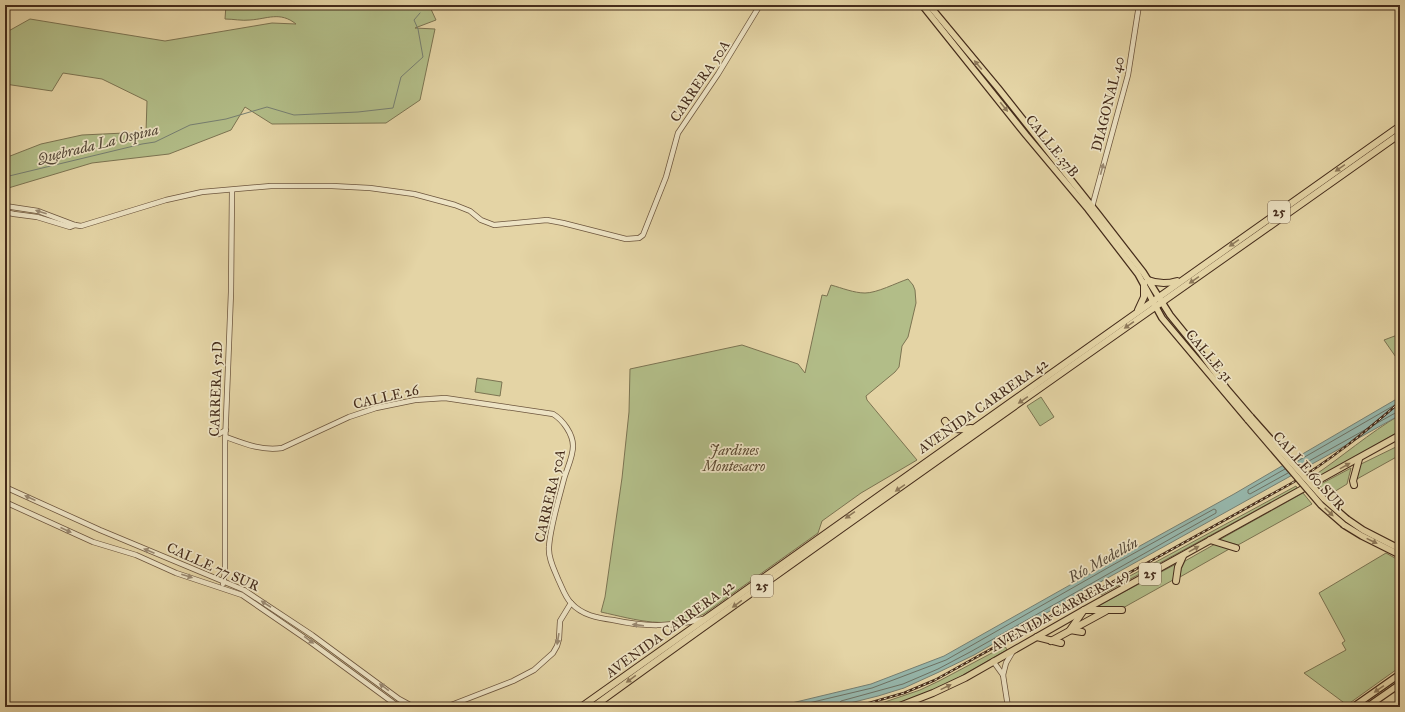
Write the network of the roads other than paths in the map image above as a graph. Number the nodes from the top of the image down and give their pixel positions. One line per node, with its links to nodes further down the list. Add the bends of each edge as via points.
1 (760, 5): 7 (street, CARRERA 50A, via 715,80 678,133 659,197 643,235 639,238 626,239 547,220 494,225 455,205 399,192 332,186 271,186)
2 (922, 5): 15 (main road, CALLE 37B, one-way to 15)
3 (929, 5): 10 (main road, CALLE 37B, one-way to 3)
4 (1139, 5): 10 (street, DIAGONAL 40, one-way to 4, via 1128,75)
5 (1400, 126): 8 (highway, AVENIDA CARRERA 42 / 25, one-way to 8)
6 (1400, 134): 13 (highway, AVENIDA CARRERA 42 / 25)
7 (232, 190): 12 (street, via 202,192 166,200 85,226); 25 (street, CARRERA 52D)
8 (1289, 204): 13 (highway); 14 (highway, AVENIDA CARRERA 42 / 25, one-way to 14)
9 (6, 207): 12 (street, one-way to 9, via 38,211)
10 (1092, 207): 15 (main road, CALLE 37B)
11 (5, 212): 12 (street, via 37,217 70,227)
12 (75, 225)
13 (1271, 226): 16 (highway, AVENIDA CARRERA 42 / 25, one-way to 16)
14 (1186, 277): 15 (highway, via 1163,284); 16 (highway, AVENIDA CARRERA 42 / 25)
15 (1146, 281): 16 (main road, CALLE 37B); 17 (highway, via 1144,297)
16 (1157, 302): 17 (highway, AVENIDA CARRERA 42 / 25); 19 (highway, AVENIDA CARRERA 42 / 25, one-way to 19); 21 (main road, CALLE 31, via 1200,352)
17 (1136, 312): 18 (highway, AVENIDA CARRERA 42 / 25)
18 (1088, 346): 19 (highway); 24 (highway, AVENIDA CARRERA 42 / 25)
19 (1071, 367): 41 (highway, AVENIDA CARRERA 42 / 25, one-way to 41)
20 (558, 417): 29 (street, CALLE 26, via 542,411 445,398 415,400 349,417 282,448 263,449); 46 (street, CARRERA 50A, via 571,436 573,444 549,549 555,572)
21 (1249, 418): 38 (main road, CALLE 60 SUR, bridge, via 1324,499 1347,519); 40 (main road, CALLE 60 SUR, one-way to 40, bridge, via 1321,505 1344,525)
22 (945, 420): 23 (highway)
23 (952, 428): 24 (highway); 30 (highway)
24 (973, 428): 42 (highway, AVENIDA CARRERA 42 / 25, one-way to 42)
25 (226, 430): 26 (street); 28 (street, CARRERA 52D)
26 (219, 434)
27 (1399, 436): 32 (highway, AVENIDA CARRERA 49 / 25)
28 (226, 437): 29 (street, CALLE 26); 31 (street, CARRERA 52D)
29 (233, 439): 31 (street)
30 (934, 441)
31 (225, 444): 43 (street, CARRERA 52D)
32 (1359, 458): 33 (highway); 36 (highway, AVENIDA CARRERA 49 / 25, one-way to 32)
33 (1354, 485)
34 (5, 486): 43 (street, CALLE 77 SUR, one-way to 34, via 114,536)
35 (5, 502): 45 (street, CALLE 77 SUR, one-way to 45, via 93,542)
36 (1210, 540): 37 (highway); 39 (highway, AVENIDA CARRERA 49 / 25, one-way to 36)
37 (1236, 548)
38 (1400, 549)
39 (1183, 555): 44 (highway); 47 (highway, AVENIDA CARRERA 49 / 25)
40 (1400, 555)
41 (802, 558): 42 (highway); 58 (highway, AVENIDA CARRERA 42 / 25, one-way to 58)
42 (780, 565): 50 (highway, AVENIDA CARRERA 42 / 25)
43 (224, 581): 45 (street, CARRERA 52D); 65 (street, CALLE 77 SUR, one-way to 43, via 400,698 244,590)
44 (1176, 581)
45 (222, 587): 63 (street, CALLE 77 SUR, one-way to 63, via 242,595 275,616)
46 (571, 603): 50 (street, CARRERA 50A, one-way to 46, via 668,626 633,624 588,615); 66 (street, one-way to 66, via 560,621 557,646 534,670 513,681)
47 (1084, 610): 48 (highway); 51 (highway); 53 (highway, AVENIDA CARRERA 49 / 25)
48 (1106, 610): 49 (highway); 51 (highway)
49 (1122, 610)
50 (705, 619): 56 (highway, AVENIDA CARRERA 42 / 25)
51 (1070, 630): 52 (highway); 54 (highway)
52 (1082, 632)
53 (1037, 637): 54 (highway); 57 (highway, AVENIDA CARRERA 49 / 25)
54 (1051, 641): 55 (highway)
55 (1061, 643)
56 (667, 645): 58 (highway); 67 (highway, AVENIDA CARRERA 42 / 25)
57 (1014, 650): 59 (highway, AVENIDA CARRERA 49 / 25); 61 (street, via 1006,663)
58 (656, 661): 68 (highway, AVENIDA CARRERA 42 / 25, one-way to 68)
59 (993, 661): 61 (street); 69 (highway, AVENIDA CARRERA 49 / 25, one-way to 59, via 933,694)
60 (1400, 674): 71 (main road, one-way to 71)
61 (1003, 675): 70 (street)
62 (1400, 684): 72 (main road)
63 (400, 707)
64 (410, 707): 65 (street)
65 (418, 707)
66 (446, 707)
67 (581, 707)
68 (593, 707)
69 (897, 707)
70 (1008, 707)
71 (1353, 707)
72 (1367, 707)

